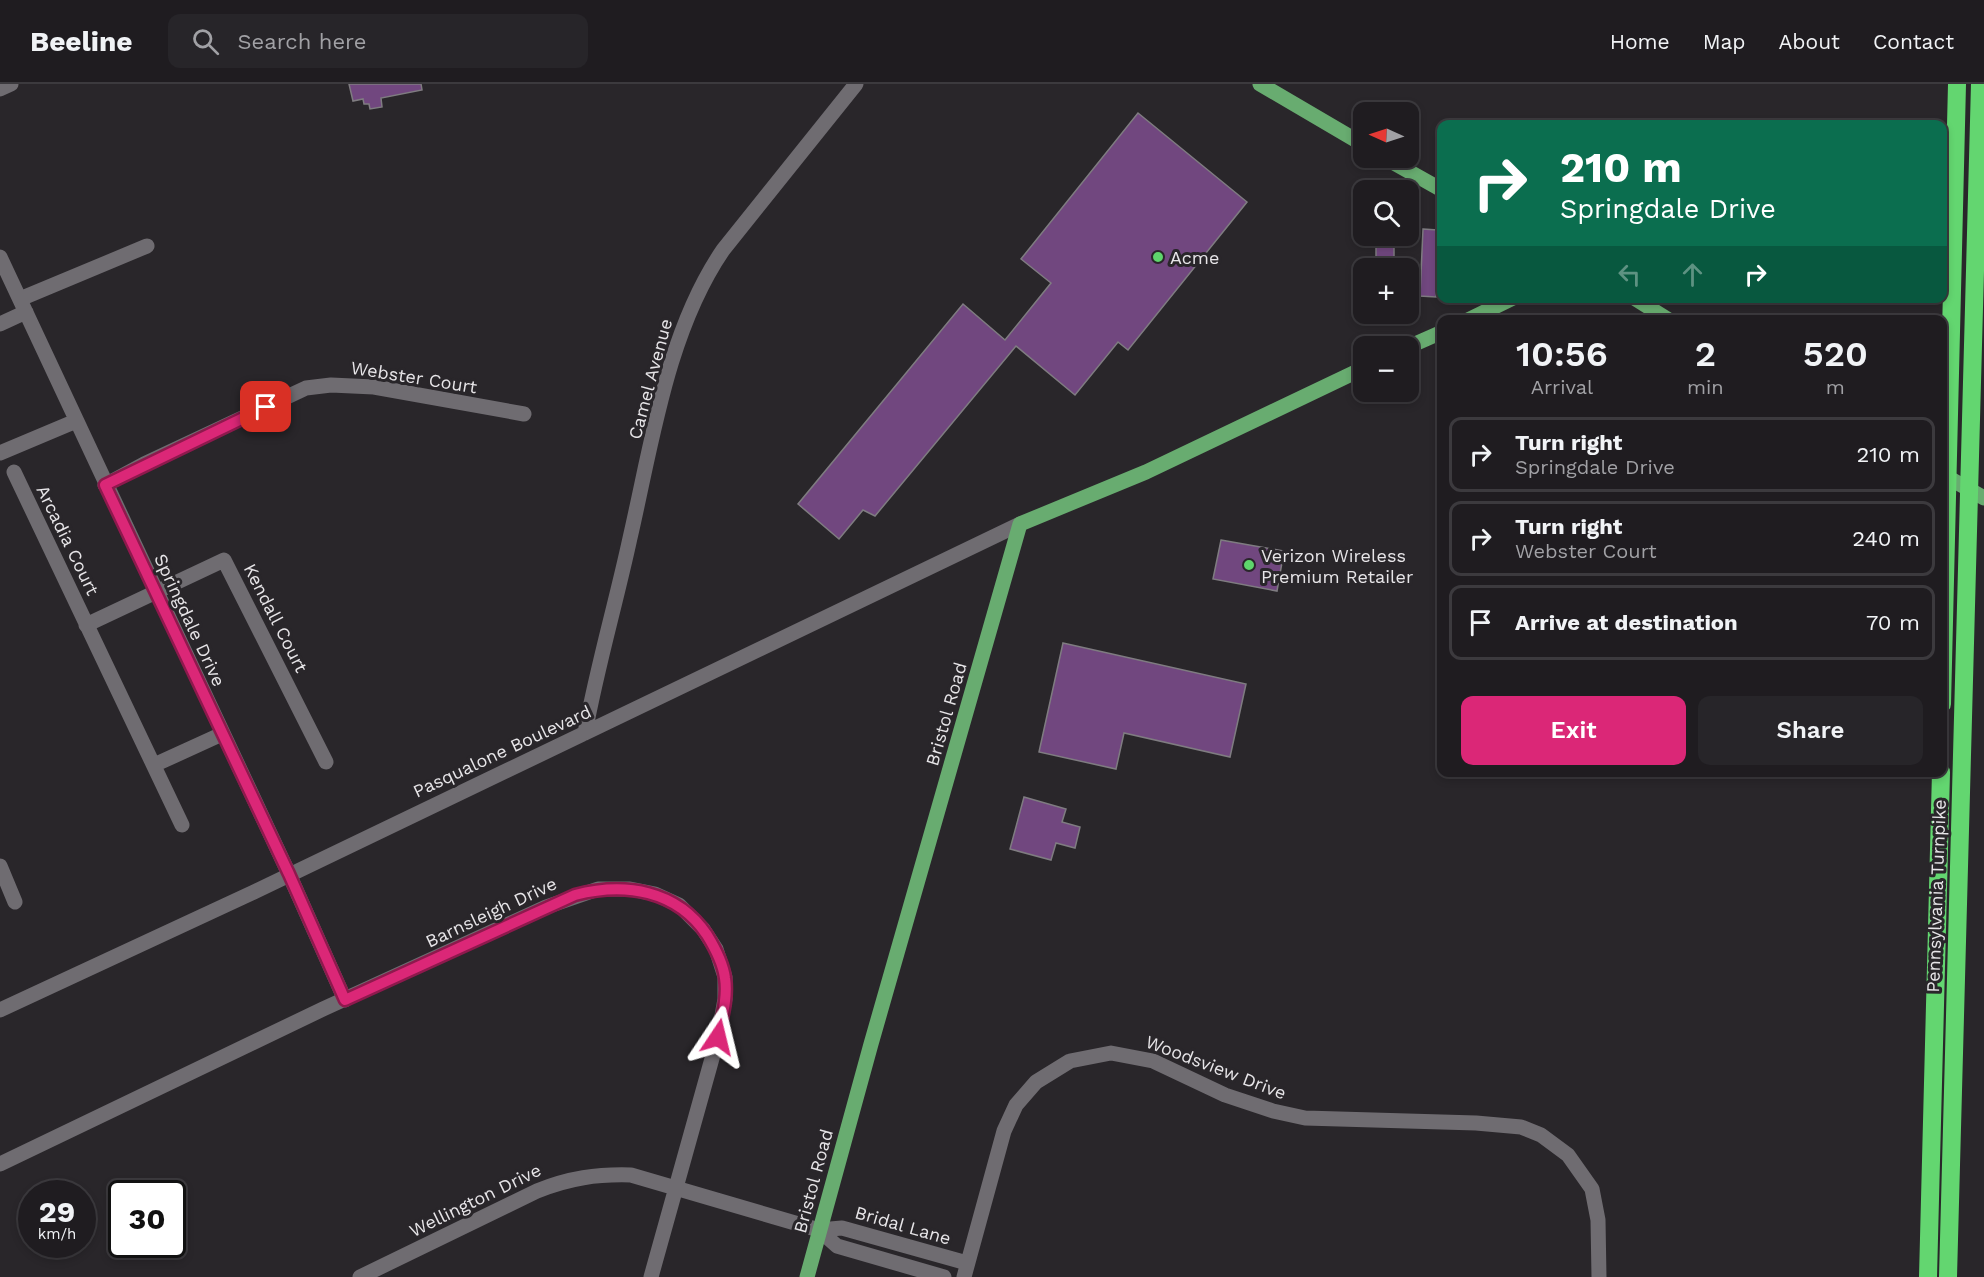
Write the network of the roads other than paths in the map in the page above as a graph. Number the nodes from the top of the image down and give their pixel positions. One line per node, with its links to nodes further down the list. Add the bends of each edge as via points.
1 (11, 84): 6 (street)
2 (856, 84): 32 (street, Camel Avenue, via 723,250 705,276 684,324 610,614)
3 (1260, 84): 7 (main road)
4 (1957, 84): 27 (highway)
5 (1980, 84): 53 (highway, Pennsylvania Turnpike)
6 (0, 89)
7 (1353, 139)
8 (1403, 168): 9 (main road)
9 (1437, 187)
10 (147, 246): 14 (street)
11 (1, 263): 14 (street, Springdale Drive)
12 (1503, 303): 15 (main road)
13 (1642, 303): 16 (main road)
14 (23, 306): 17 (street); 22 (street, Springdale Drive)
15 (1478, 315)
16 (1661, 315)
17 (0, 324)
18 (1437, 334): 19 (main road)
19 (1419, 342)
20 (1353, 374): 29 (main road, via 1146,472)
21 (524, 414): 26 (street, Webster Court, via 374,387 319,386 295,393)
22 (76, 420): 23 (street); 26 (street, Springdale Drive)
23 (0, 453)
24 (14, 472): 31 (street, Arcadia Court)
25 (1947, 477): 28 (main road)
26 (105, 485): 30 (street, Springdale Drive)
27 (1947, 497)
28 (1984, 498)
29 (1020, 524): 32 (street, Pasqualone Boulevard); 45 (main road, Bristol Road)
30 (156, 592): 31 (street, Arcadia Court); 33 (street, Springdale Drive); 34 (street, Kendall Court, via 224,560)
31 (86, 625): 35 (street, Arcadia Court)
32 (585, 733): 39 (street, Pasqualone Boulevard)
33 (222, 734): 35 (street); 39 (street, Springdale Drive)
34 (326, 762)
35 (154, 765): 37 (street, Arcadia Court)
36 (1941, 777): 52 (highway, Pennsylvania Turnpike)
37 (182, 825)
38 (0, 866): 40 (street)
39 (289, 874): 41 (street, Springdale Drive); 42 (street, Pasqualone Boulevard)
40 (15, 902)
41 (345, 1000): 43 (street, Barnsleigh Drive); 44 (street, Barnsleigh Drive, via 575,895 598,889 630,889 655,894 679,905 716,949 725,977 726,999)
42 (0, 1010)
43 (0, 1164)
44 (676, 1186): 45 (street, Wellington Drive); 47 (street, Wellington Drive, via 631,1175 600,1174 558,1182); 48 (street, Barnsleigh Drive)
45 (819, 1230): 46 (street, Bridal Lane, via 842,1228); 49 (main road, Bristol Road); 50 (street, via 837,1246)
46 (966, 1270): 51 (street, Woodsview Drive, via 1004,1131 1016,1104 1036,1082 1070,1061 1111,1053 1153,1061 1226,1095 1305,1118 1476,1123 1521,1127 1541,1135 1568,1155 1592,1189 1598,1220)
47 (360, 1277)
48 (651, 1277)
49 (807, 1277)
50 (944, 1277)
51 (1599, 1277)
52 (1928, 1277)
53 (1947, 1277)

